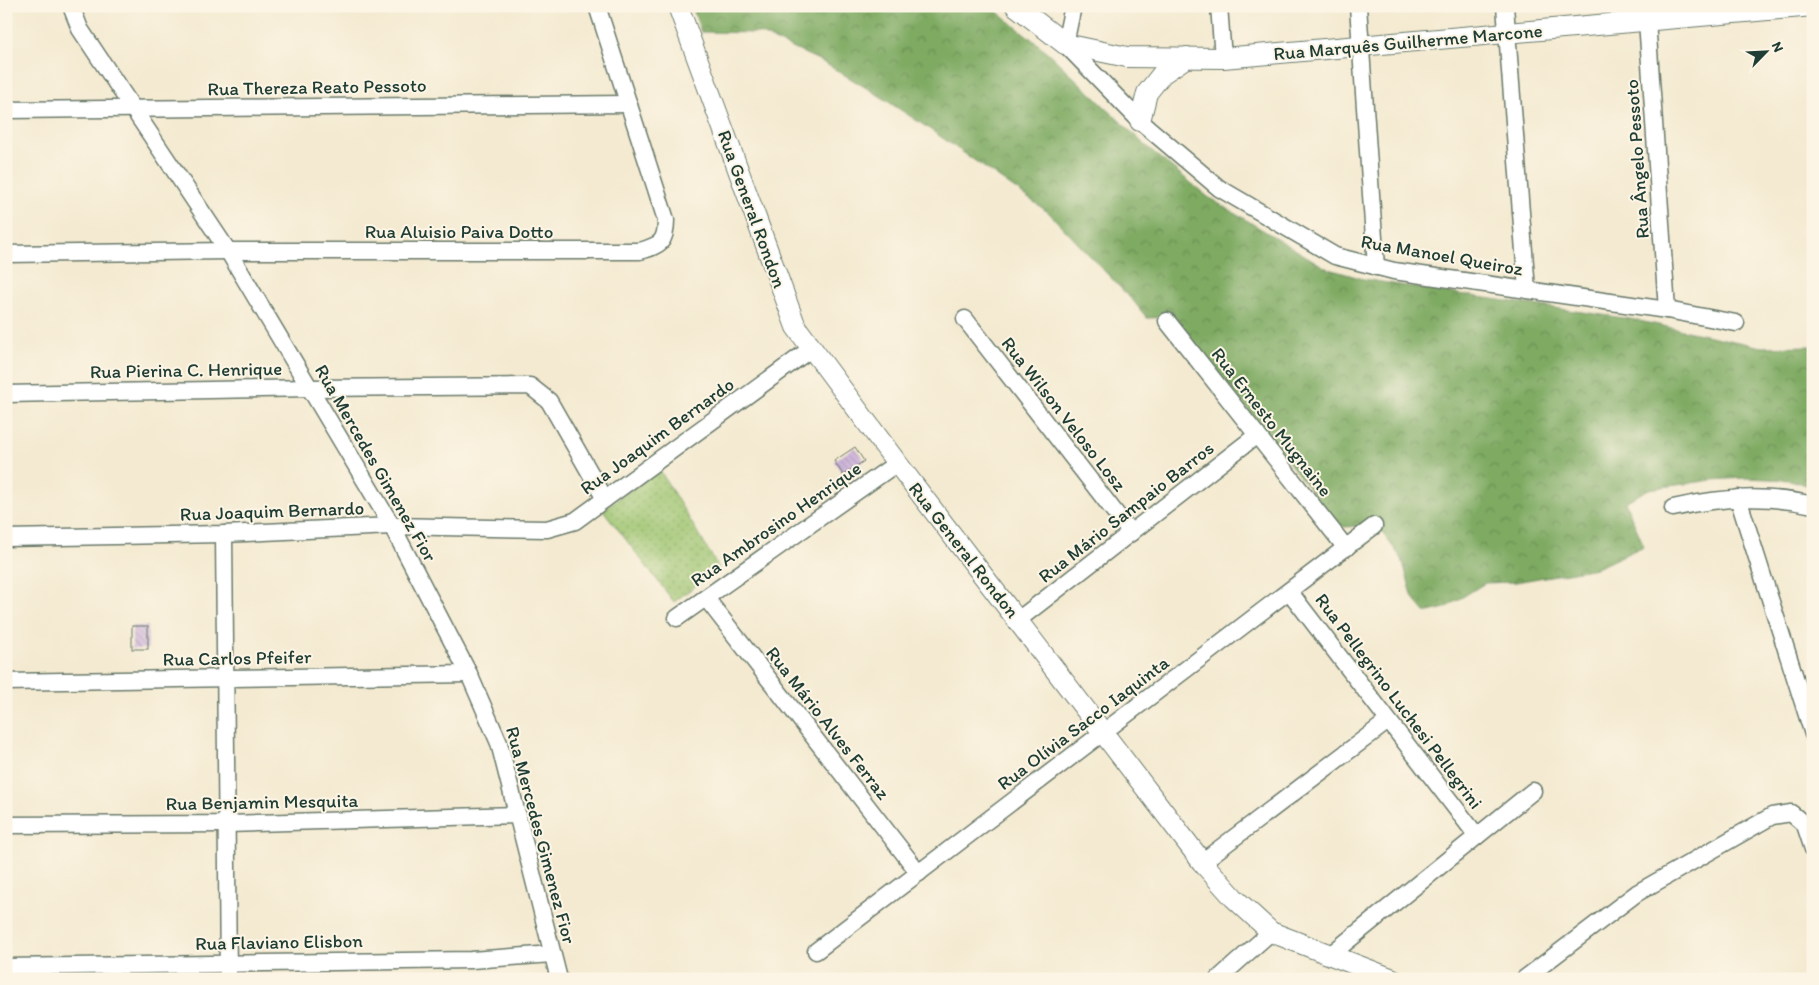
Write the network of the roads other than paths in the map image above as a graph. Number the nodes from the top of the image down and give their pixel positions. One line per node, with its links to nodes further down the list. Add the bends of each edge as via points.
1 (71, 6): 17 (street, Rua Mercedes Gimenez Fior, via 80,30)
2 (597, 6): 16 (street, Rua Aluisio Paiva Dotto)
3 (678, 6): 28 (street, Rua General Rondon, via 796,326)
4 (1016, 6): 12 (street, Rua Marquês Guilherme Marcone)
5 (1072, 6): 12 (street)
6 (1219, 6): 15 (street)
7 (1358, 6): 13 (street)
8 (1505, 6): 11 (street)
9 (1805, 7): 10 (street, Rua Marquês Guilherme Marcone)
10 (1646, 14): 11 (street, Rua Marquês Guilherme Marcone); 24 (street, Rua Ângelo Pessoto)
11 (1507, 33): 13 (street, Rua Marquês Guilherme Marcone); 23 (street)
12 (1065, 44): 14 (street, Rua Marquês Guilherme Marcone, via 1127,57); 19 (street, Rua Manoel Queiroz)
13 (1360, 46): 15 (street, Rua Marquês Guilherme Marcone); 22 (street)
14 (1187, 57): 15 (street, Rua Marquês Guilherme Marcone); 19 (street, via 1162,74 1148,93)
15 (1223, 58)
16 (629, 104): 17 (street, Rua Thereza Reato Pessoto); 20 (street, Rua Aluisio Paiva Dotto, via 666,220 666,234 656,246 640,251)
17 (133, 109): 18 (street, Rua Thereza Reato Pessoto); 20 (street, Rua Mercedes Gimenez Fior)
18 (6, 110)
19 (1140, 121): 22 (street, Rua Manoel Queiroz, via 1219,188 1335,256)
20 (228, 251): 21 (street, Rua Aluisio Paiva Dotto); 29 (street, Rua Mercedes Gimenez Fior)
21 (6, 254)
22 (1376, 267): 23 (street, Rua Manoel Queiroz)
23 (1527, 290): 24 (street, Rua Manoel Queiroz)
24 (1667, 310): 27 (street, Rua Manoel Queiroz)
25 (964, 319): 39 (street, Rua Wilson Veloso Losz)
26 (1167, 321): 31 (street, Rua Ernesto Mugnaine)
27 (1736, 322)
28 (812, 348): 32 (street, Rua General Rondon); 34 (street, Rua Joaquim Bernardo)
29 (310, 388): 30 (street, Rua Pierina C. Henrique); 34 (street, Rua Pierina C. Henrique, via 530,386 549,401); 37 (street, Rua Mercedes Gimenez Fior)
30 (6, 394)
31 (1257, 436): 39 (street, Rua Mário Sampaio Barros); 42 (street, Rua Ernesto Mugnaine)
32 (897, 463): 44 (street, Rua Ambrosino Henrique); 46 (street, Rua General Rondon)
33 (1738, 498): 35 (street, via 1777,499); 36 (street); 52 (street)
34 (604, 499): 37 (street, Rua Joaquim Bernardo, via 575,521 547,529)
35 (1813, 505)
36 (1673, 508)
37 (392, 526): 40 (street, Rua Joaquim Bernardo); 47 (street, Rua Mercedes Gimenez Fior)
38 (1374, 526): 42 (street, Rua Olívia Sacco Iaquinta)
39 (1131, 533): 46 (street, Rua Mário Sampaio Barros)
40 (224, 534): 41 (street, Rua Joaquim Bernardo); 48 (street)
41 (6, 538)
42 (1346, 548): 43 (street, Rua Olívia Sacco Iaquinta)
43 (1289, 591): 50 (street, Rua Pellegrino Luchesi Pellegrini); 51 (street, Rua Olívia Sacco Iaquinta)
44 (706, 598): 45 (street, Rua Ambrosino Henrique); 60 (street, Rua Mário Alves Ferraz)
45 (677, 618)
46 (1018, 620): 51 (street, Rua General Rondon)
47 (469, 674): 48 (street, Rua Carlos Pfeifer); 54 (street, Rua Mercedes Gimenez Fior, via 499,743)
48 (226, 678): 49 (street, Rua Carlos Pfeifer); 55 (street)
49 (6, 682)
50 (1388, 720): 57 (street, Rua Pellegrino Luchesi Pellegrini); 59 (street)
51 (1103, 732): 59 (street, Rua General Rondon); 60 (street, Rua Olívia Sacco Iaquinta)
52 (1813, 734)
53 (1533, 792): 57 (street)
54 (518, 815): 55 (street, Rua Benjamin Mesquita); 63 (street, Rua Mercedes Gimenez Fior)
55 (227, 824): 56 (street, Rua Benjamin Mesquita); 66 (street)
56 (6, 825)
57 (1477, 836): 64 (street)
58 (1813, 849): 70 (street, via 1805,825 1791,813 1772,816 1637,893)
59 (1202, 862): 61 (street, Rua General Rondon)
60 (918, 873): 62 (street, Rua Olívia Sacco Iaquinta)
61 (1271, 932): 64 (street, Rua General Rondon); 68 (street)
62 (816, 951)
63 (552, 954): 66 (street, Rua Flaviano Elisbon); 67 (street, Rua Mercedes Gimenez Fior)
64 (1330, 955): 69 (street, Rua General Rondon)
65 (6, 967): 66 (street, Rua Flaviano Elisbon)
66 (228, 971)
67 (559, 979)
68 (1218, 979)
69 (1393, 979)
70 (1524, 979)

